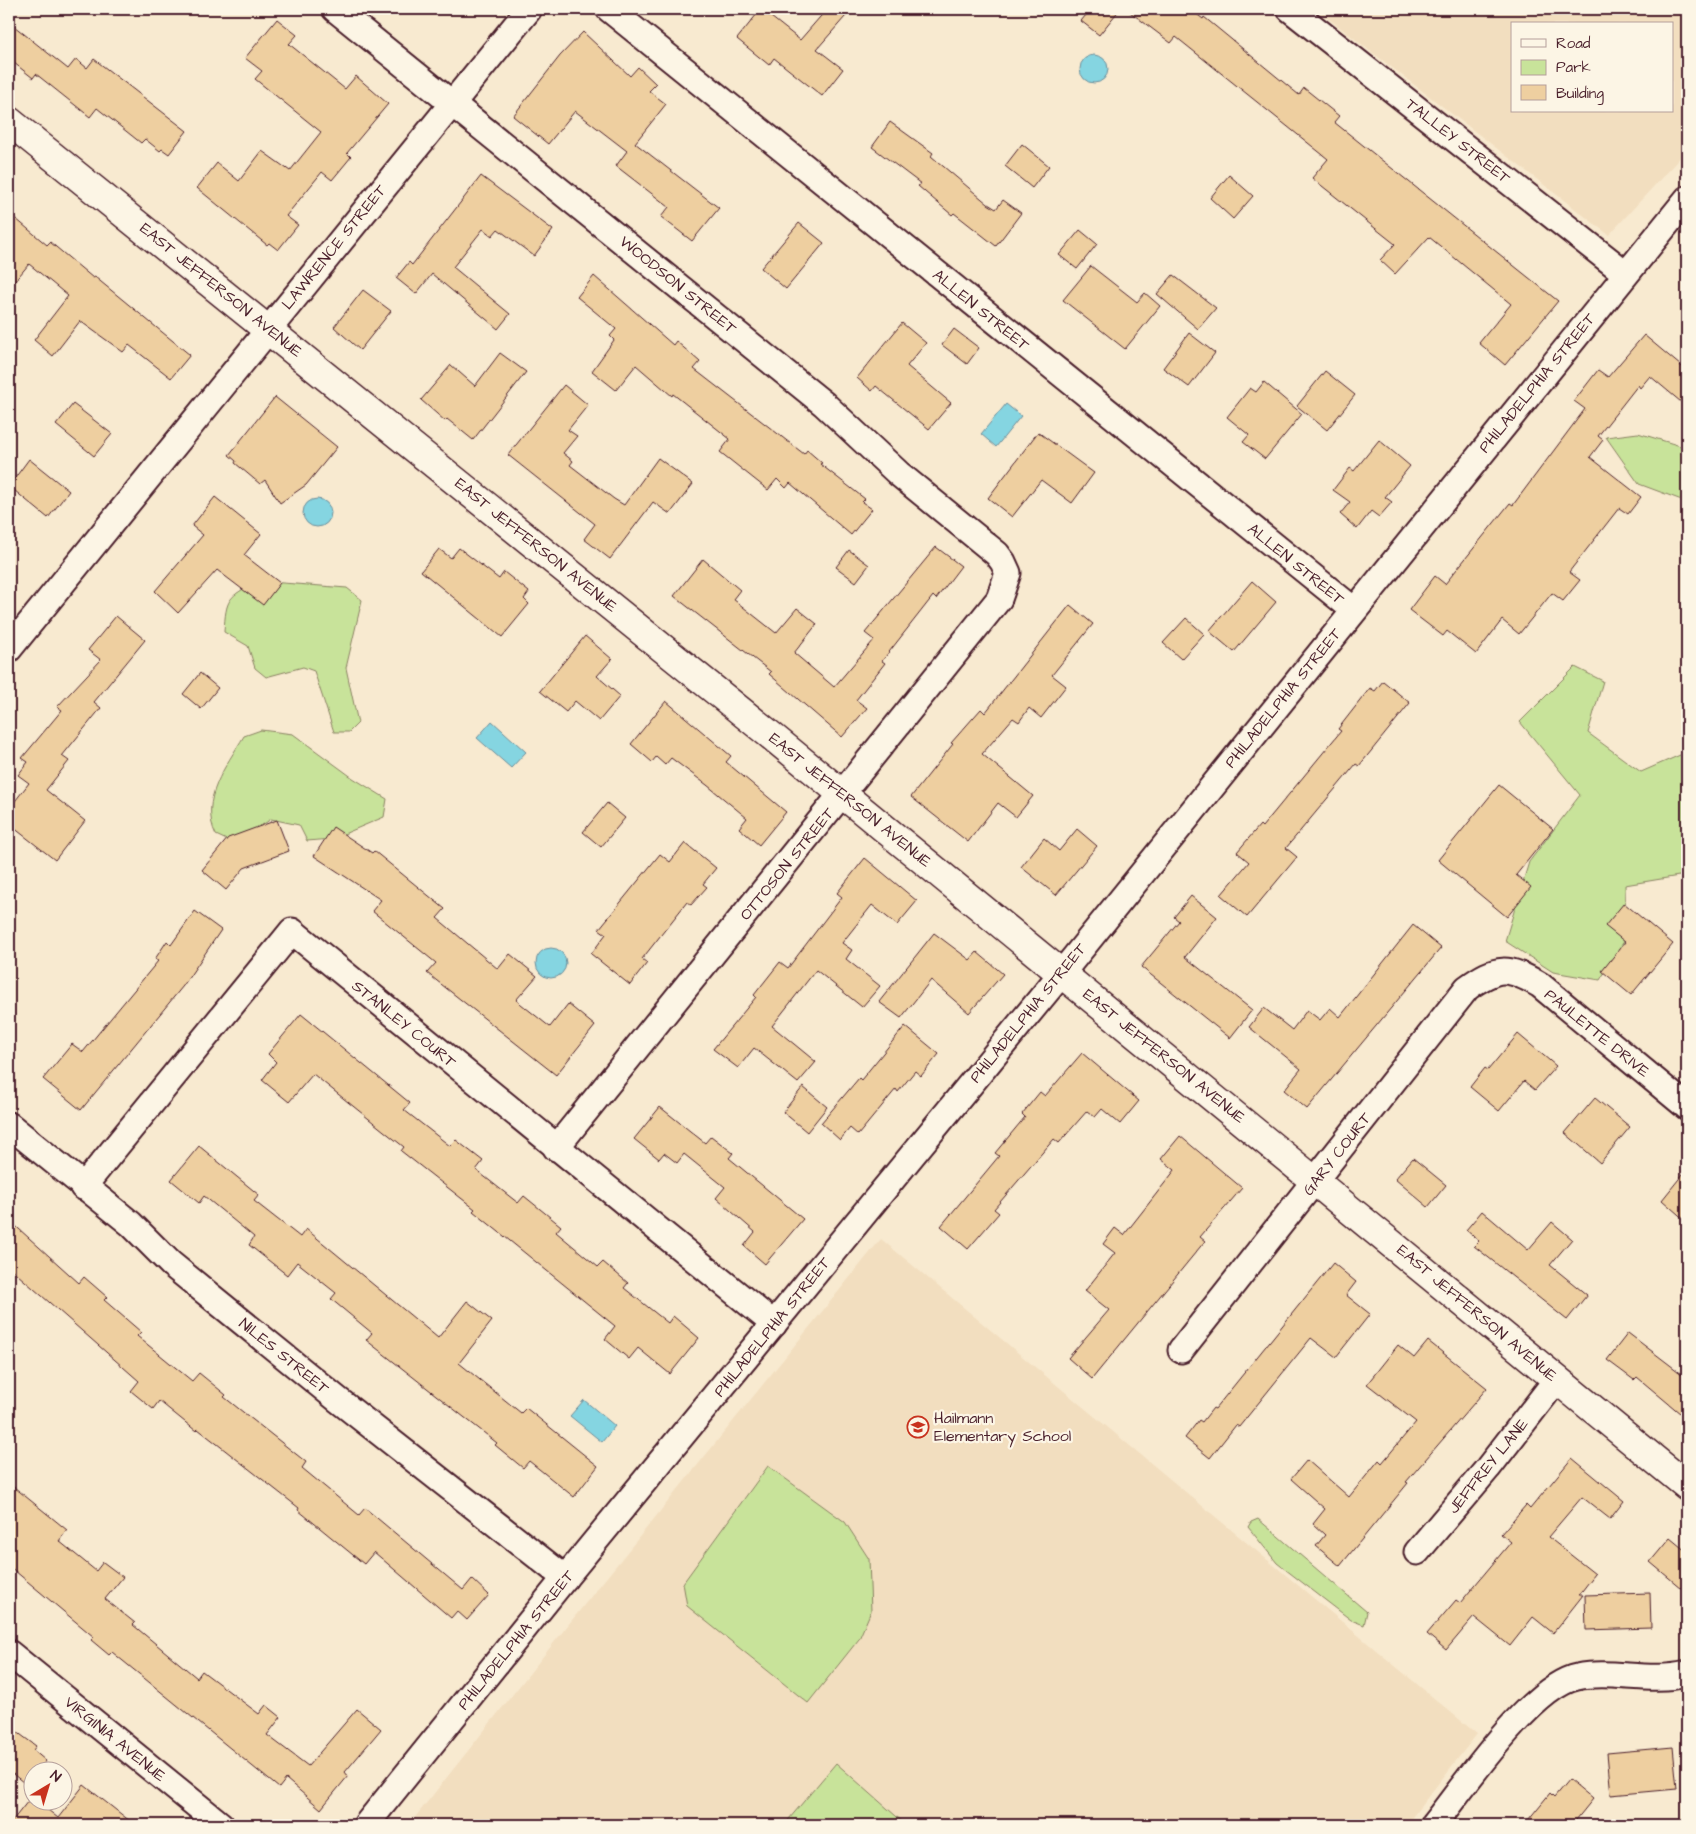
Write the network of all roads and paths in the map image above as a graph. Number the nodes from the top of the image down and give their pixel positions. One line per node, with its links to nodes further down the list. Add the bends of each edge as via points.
1 (335, 9): 5 (street, WOODSON STREET)
2 (529, 9): 5 (street, LAWRENCE STREET)
3 (609, 9): 11 (street, ALLEN STREET)
4 (1290, 9): 8 (street, TALLEY STREET)
5 (452, 103): 9 (street, LAWRENCE STREET); 10 (street, WOODSON STREET, via 831,410 899,474 997,554)
6 (9, 120): 9 (street, EAST JEFFERSON AVENUE)
7 (1687, 199): 8 (street, PHILADELPHIA STREET)
8 (1625, 273): 11 (street, PHILADELPHIA STREET)
9 (269, 328): 12 (street, LAWRENCE STREET); 13 (street, EAST JEFFERSON AVENUE)
10 (1008, 573): 13 (street, OTTOSON STREET, via 999,599)
11 (1354, 610): 15 (street, PHILADELPHIA STREET)
12 (11, 641)
13 (843, 794): 15 (street, EAST JEFFERSON AVENUE); 18 (street, OTTOSON STREET)
14 (1501, 970): 16 (street, PAULETTE DRIVE, via 1523,976 1540,986); 19 (street, GARY COURT, via 1483,976 1467,988)
15 (1061, 974): 19 (street, EAST JEFFERSON AVENUE); 21 (street, PHILADELPHIA STREET)
16 (1687, 1107)
17 (9, 1125): 20 (street, NILES STREET)
18 (556, 1148): 20 (street, STANLEY COURT, via 292,931); 21 (street, STANLEY COURT)
19 (1317, 1180): 22 (street, GARY COURT); 23 (street, EAST JEFFERSON AVENUE)
20 (83, 1187): 26 (street, NILES STREET, via 131,1224 171,1264 344,1406)
21 (774, 1324): 26 (street, PHILADELPHIA STREET)
22 (1181, 1350)
23 (1557, 1379): 24 (street, EAST JEFFERSON AVENUE); 25 (street, JEFFREY LANE, via 1488,1468)
24 (1687, 1486)
25 (1416, 1552)
26 (565, 1578): 30 (street, PHILADELPHIA STREET)
27 (9, 1653): 29 (street, VIRGINIA AVENUE)
28 (1687, 1674): 31 (street, via 1669,1678 1577,1676 1562,1681 1528,1707)
29 (221, 1825)
30 (366, 1825)
31 (1432, 1825)

